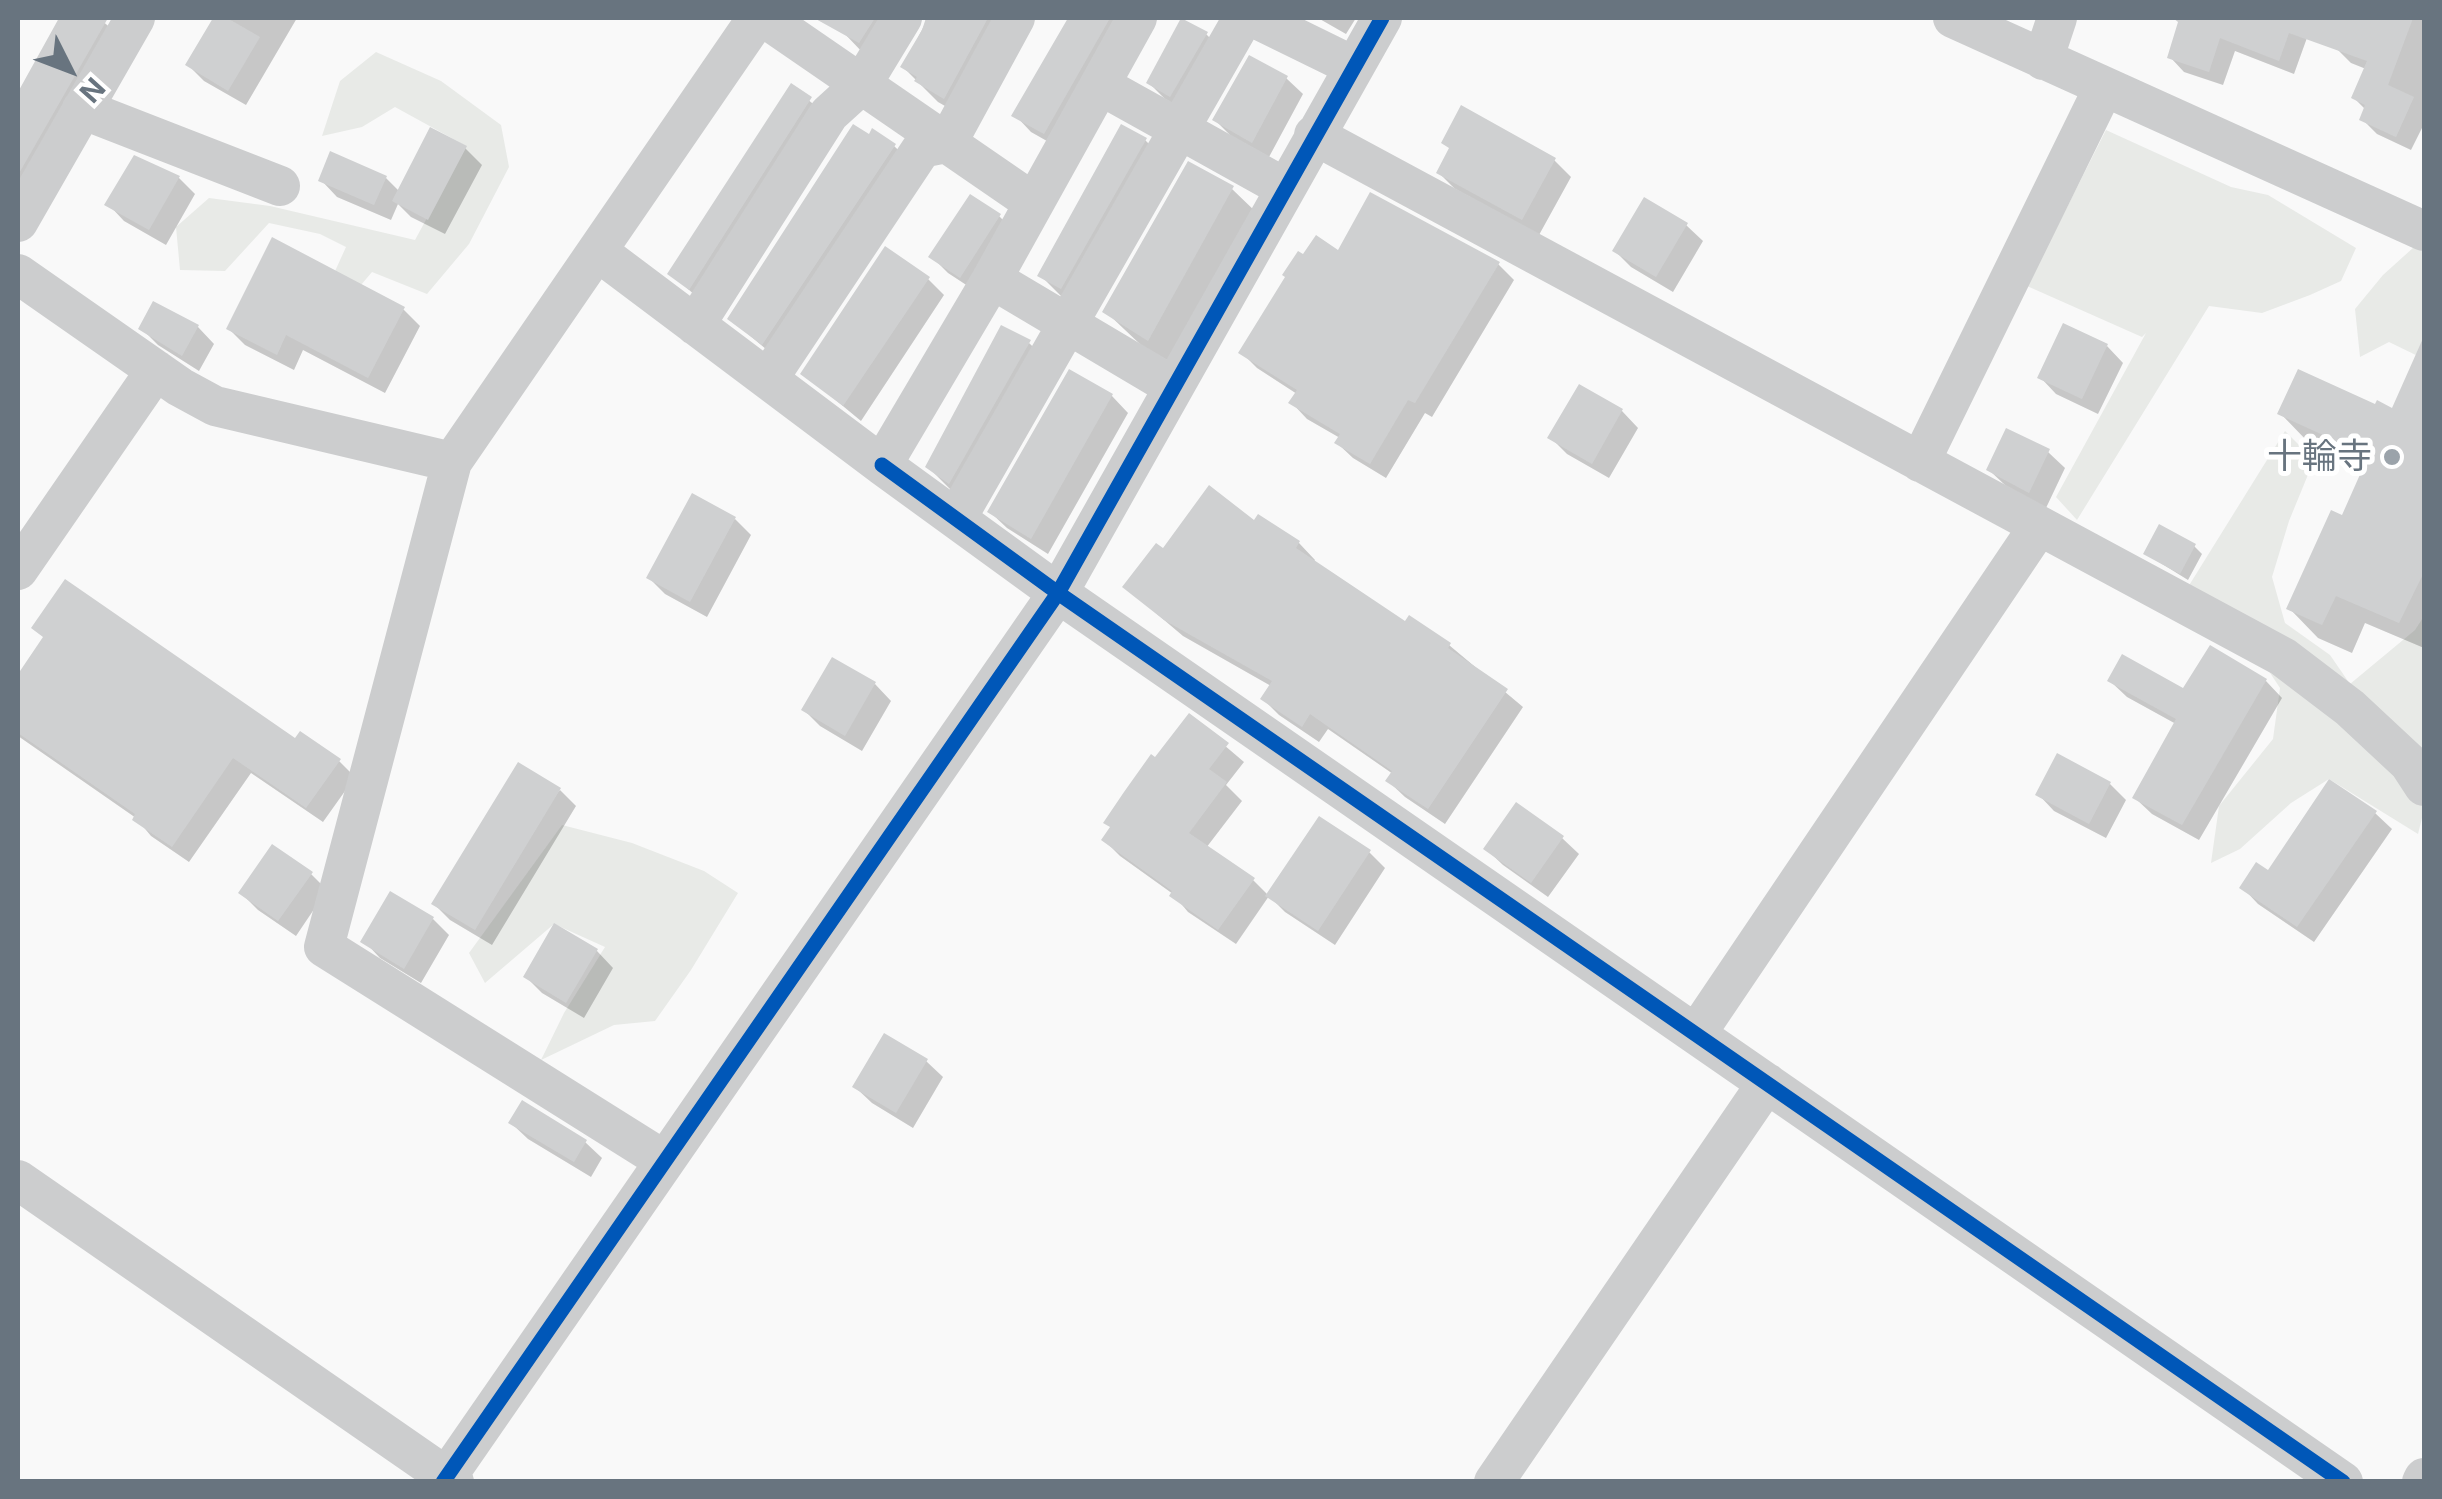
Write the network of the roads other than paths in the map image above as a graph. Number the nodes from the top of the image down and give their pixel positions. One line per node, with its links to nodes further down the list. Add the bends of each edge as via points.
1 (135, 18): 17 (street)
2 (757, 18): 26 (street)
3 (765, 18): 14 (street)
4 (902, 18): 14 (street)
5 (1015, 18): 20 (street)
6 (1137, 18): 15 (street)
7 (1243, 18): 18 (street)
8 (1255, 18): 13 (street)
9 (1382, 18): 13 (street)
10 (1953, 18): 12 (street)
11 (2058, 18): 12 (street)
12 (2043, 60): 16 (street)
13 (1353, 66): 19 (street)
14 (862, 84): 20 (street); 30 (street, via 828,114)
15 (1100, 85): 18 (street); 23 (street)
16 (2104, 88): 25 (street); 35 (street)
17 (82, 109): 21 (street); 24 (street)
18 (1180, 130): 22 (street); 29 (street)
19 (1314, 135): 22 (street); 35 (street)
20 (947, 142): 23 (street); 32 (street, via 922,148)
21 (280, 186)
22 (1284, 188): 33 (street)
23 (1034, 203): 28 (street)
24 (18, 222)
25 (2424, 231)
26 (597, 251): 30 (street); 34 (street)
27 (18, 274): 31 (street)
28 (992, 279): 29 (street); 36 (street)
29 (1068, 324): 33 (street); 37 (street)
30 (695, 325): 32 (street)
31 (156, 370): 34 (street, via 215,406); 39 (street)
32 (768, 379): 36 (street)
33 (1174, 387): 40 (street)
34 (452, 462): 44 (street, via 324,947)
35 (1920, 462): 38 (street)
36 (882, 464): 37 (street)
37 (956, 518): 40 (street)
38 (2039, 526): 41 (street, via 2282,658 2350,708); 42 (street)
39 (18, 570)
40 (1058, 593): 42 (street); 44 (street)
41 (2424, 786)
42 (1696, 1034): 43 (street)
43 (1767, 1083): 47 (street); 48 (street)
44 (665, 1162): 46 (street)
45 (18, 1180): 46 (street)
46 (448, 1480)
47 (1494, 1482)
48 (2343, 1482)

